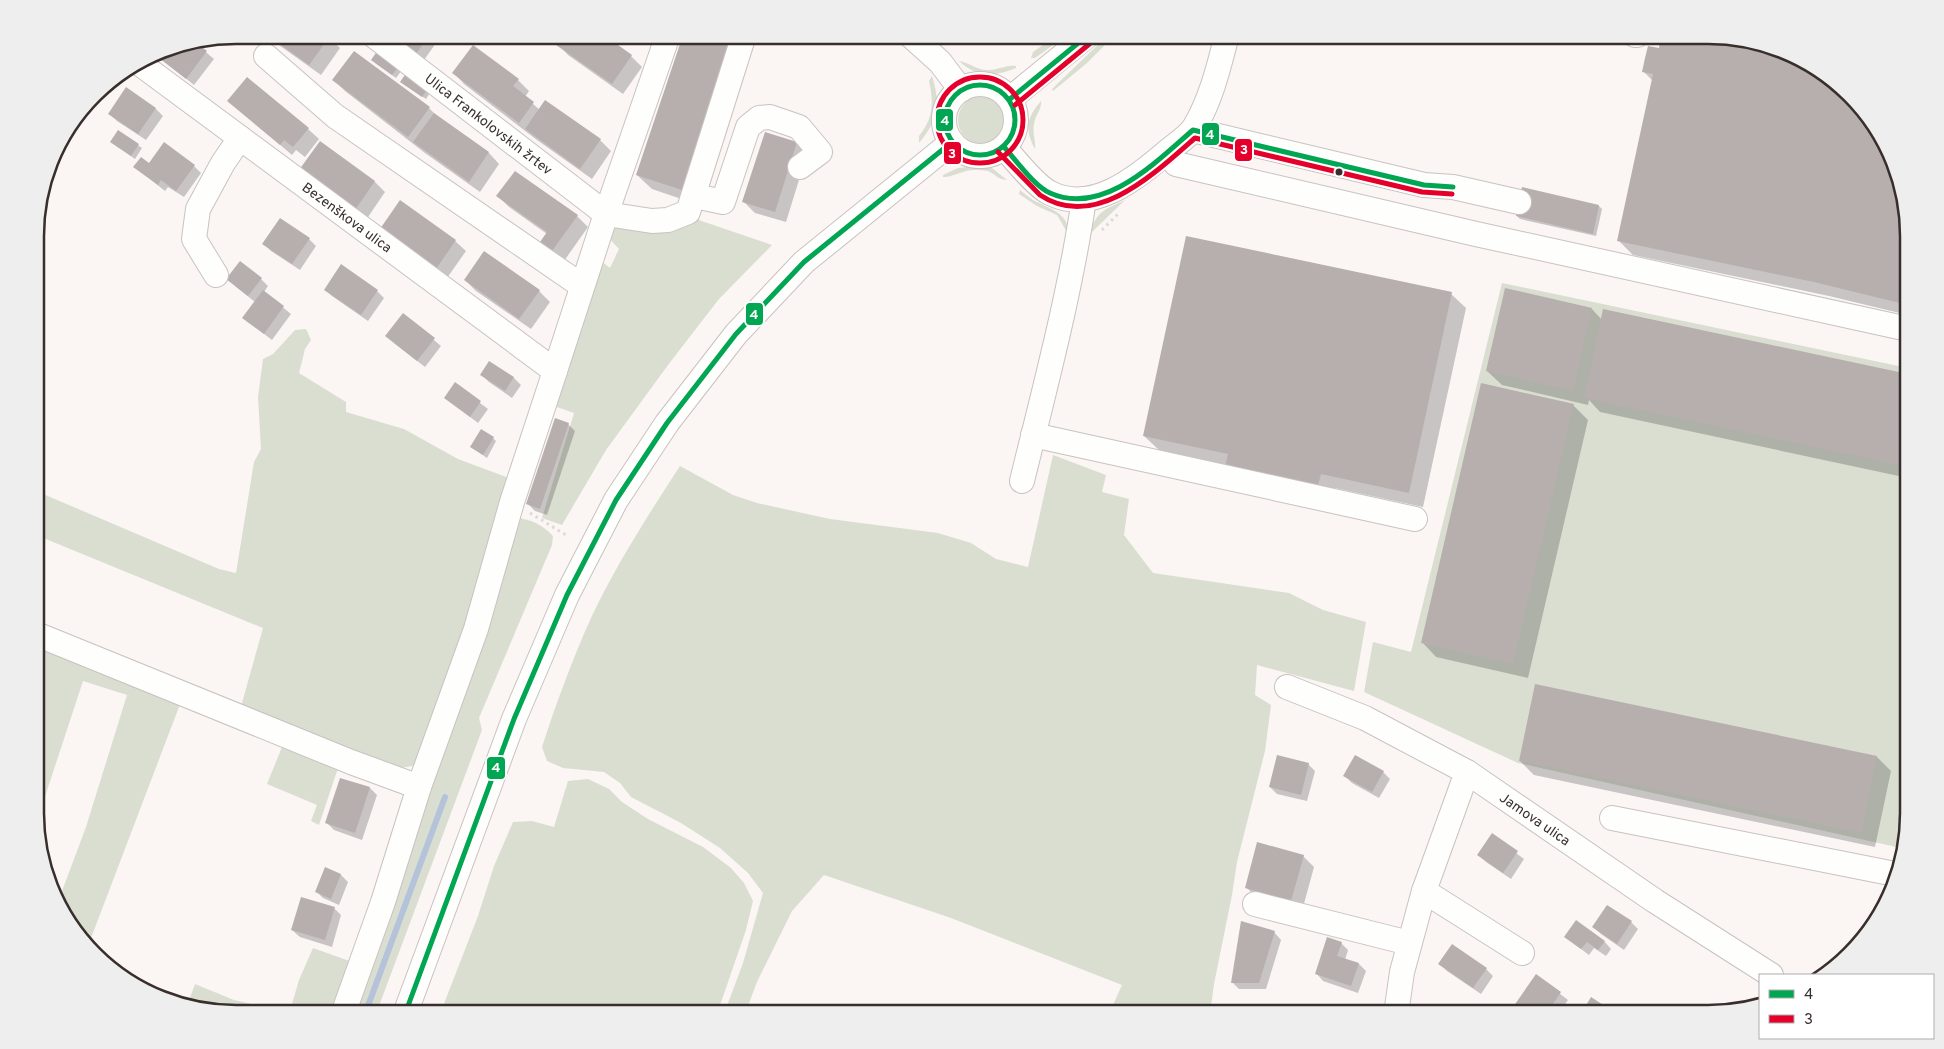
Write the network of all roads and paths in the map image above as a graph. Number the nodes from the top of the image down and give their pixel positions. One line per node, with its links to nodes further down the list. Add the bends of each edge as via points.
1 (385, 44): 20 (street, Ulica Frankolovskih žrtev)
2 (659, 44): 20 (street)
3 (741, 44): 19 (street)
4 (920, 44): 9 (street, via 940,62)
5 (1077, 44): 10 (street)
6 (1225, 44): 11 (street, via 1218,71)
7 (266, 56): 22 (street, via 335,116)
8 (145, 67): 12 (street, Bezenškova ulica)
9 (961, 90): 10 (street, via 987,85); 13 (street, via 947,108 946,132)
10 (1010, 100): 14 (street, via 1016,119 1011,139)
11 (1193, 130): 17 (street, via 1126,184 1102,196); 18 (street, via 1415,182)
12 (240, 138): 21 (street, via 198,209 194,239); 24 (street, Bezenškova ulica)
13 (952, 142): 14 (street, via 971,155 983,156); 42 (street, via 804,262 736,334 667,422 616,500 568,595 514,719)
14 (1004, 147): 17 (street, via 1049,193 1074,200)
15 (1176, 164): 23 (street)
16 (800, 167): 19 (street, via 820,152 799,127 770,117 759,118 748,128 723,202)
17 (1084, 198): 25 (street, via 1065,301)
18 (1519, 202)
19 (692, 204): 20 (street, via 668,220 652,221)
20 (606, 214): 22 (street)
21 (216, 275)
22 (582, 286): 24 (street)
23 (1900, 327)
24 (555, 371): 27 (street)
25 (1033, 435): 26 (street); 28 (street)
26 (1022, 481)
27 (512, 502): 29 (path); 33 (street, via 476,629)
28 (1415, 519)
29 (566, 535)
30 (44, 637): 33 (street)
31 (1287, 687): 32 (street, Jamova ulica, via 1365,718)
32 (1467, 772): 36 (street); 40 (street, Jamova ulica, via 1655,901)
33 (419, 787): 41 (street)
34 (1612, 818): 35 (street)
35 (1891, 873)
36 (1424, 891): 38 (street); 39 (street)
37 (1255, 904): 38 (street)
38 (1409, 943): 43 (street)
39 (1522, 952)
40 (1769, 974)
41 (346, 1005)
42 (408, 1005)
43 (1397, 1005)

